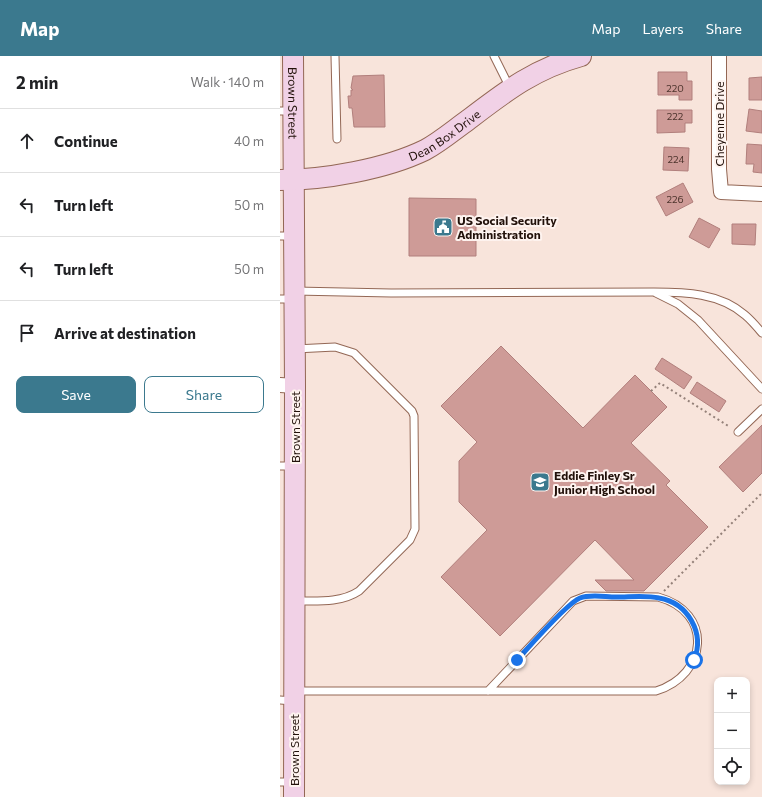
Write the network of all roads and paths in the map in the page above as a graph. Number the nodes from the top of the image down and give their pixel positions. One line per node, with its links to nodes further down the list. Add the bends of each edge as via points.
1 (292, 56): 7 (main road, Brown Street)
2 (335, 56): 8 (lane)
3 (494, 56): 6 (lane)
4 (581, 56): 6 (main road, Dean Box Drive, via 546,68)
5 (719, 56): 10 (street, Cheyenne Drive, via 718,169 721,192)
6 (510, 89): 9 (main road, Dean Box Drive, via 426,149 399,161 374,168)
7 (286, 111): 9 (main road, Brown Street)
8 (337, 139)
9 (287, 180): 11 (main road, Brown Street)
10 (762, 194)
11 (287, 236): 13 (main road, Brown Street)
12 (654, 292): 13 (lane); 14 (lane, via 696,294 723,301 745,314); 17 (lane, via 678,304 698,320)
13 (290, 296): 15 (main road, Brown Street)
14 (762, 334)
15 (295, 349): 16 (main road, Brown Street); 24 (lane, via 335,347 354,353 412,411 415,529 410,540 350,598)
16 (288, 386): 21 (main road, Brown Street)
17 (762, 389)
18 (651, 391): 20 (path, via 660,383)
19 (762, 409): 20 (lane)
20 (738, 432)
21 (288, 466): 24 (main road, Brown Street)
22 (762, 493): 23 (path)
23 (658, 597): 25 (lane, via 586,596 573,601); 25 (lane, via 681,607 692,622 698,640 693,664 677,681 656,690)
24 (294, 602): 26 (main road, Brown Street)
25 (488, 690): 26 (lane)
26 (289, 697): 27 (main road, Brown Street)
27 (290, 787)

